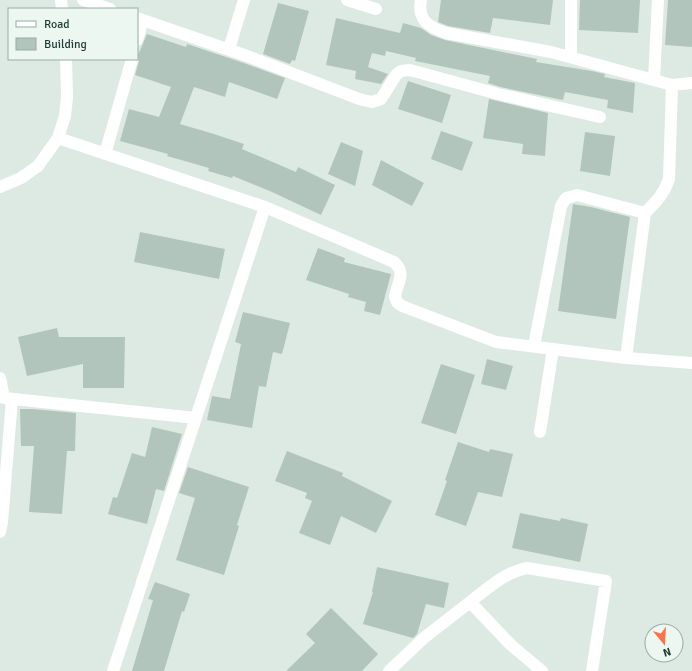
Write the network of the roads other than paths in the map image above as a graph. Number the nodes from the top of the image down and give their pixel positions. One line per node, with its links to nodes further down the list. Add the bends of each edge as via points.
1 (83, 0): 7 (street)
2 (244, 0): 11 (street)
3 (347, 0): 8 (street)
4 (421, 0): 12 (street, via 422,18 432,28 446,33)
5 (572, 0): 12 (street)
6 (658, 0): 15 (street)
7 (107, 8)
8 (376, 9)
9 (140, 19): 10 (street); 11 (street)
10 (138, 33)
11 (229, 50): 18 (street, via 372,102 381,99 396,75 401,71 410,70 498,94)
12 (571, 57): 15 (street)
13 (66, 60): 19 (street, via 67,97 65,116)
14 (132, 60): 20 (street)
15 (654, 80): 17 (street)
16 (692, 83): 17 (street)
17 (672, 85): 23 (street, via 669,179 666,189)
18 (600, 117)
19 (58, 138): 20 (street); 21 (street, via 38,166 21,178)
20 (105, 154): 22 (street)
21 (0, 187)
22 (265, 207): 24 (street, via 394,262 401,272 395,297 402,306 496,342); 30 (street)
23 (645, 213): 24 (street, via 577,195 566,198 561,206); 26 (street)
24 (534, 346): 25 (street)
25 (553, 349): 26 (street); 31 (street)
26 (626, 358): 27 (street)
27 (692, 363)
28 (0, 378): 29 (street, via 4,398)
29 (12, 399): 30 (street); 32 (street)
30 (196, 418): 34 (street)
31 (540, 432)
32 (0, 532)
33 (470, 602): 35 (street, via 425,637); 36 (street, via 511,646); 37 (street, via 508,574 527,568 606,581)
34 (113, 671)
35 (389, 671)
36 (542, 671)
37 (592, 671)

